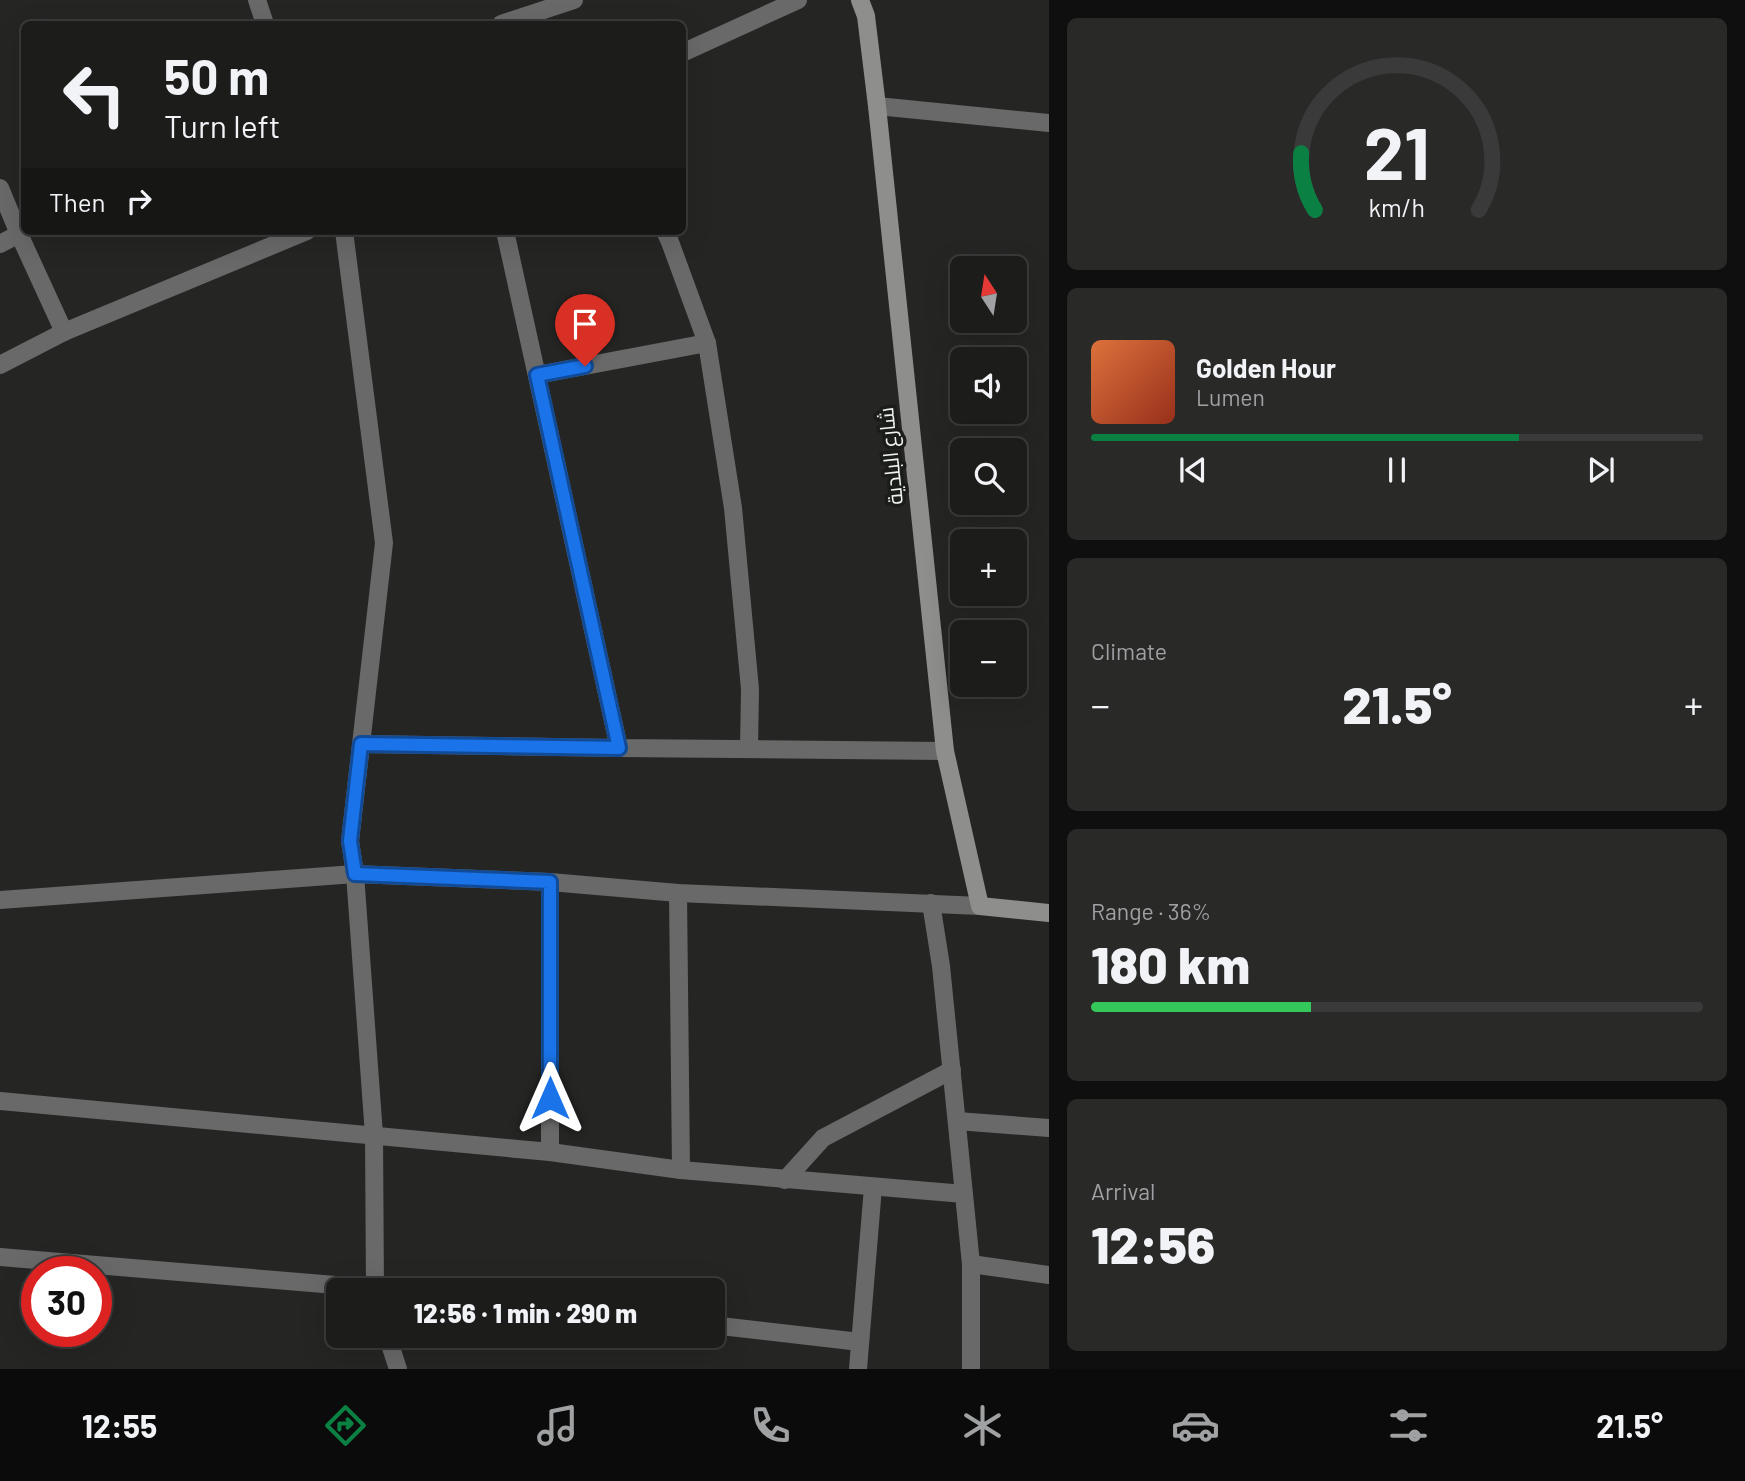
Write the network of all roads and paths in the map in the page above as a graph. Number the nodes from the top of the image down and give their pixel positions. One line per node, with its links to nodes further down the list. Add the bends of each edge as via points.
1 (257, 0): 5 (street)
2 (574, 0): 6 (street)
3 (798, 0): 7 (street)
4 (860, 0): 8 (main road, شارع البلدية)
5 (264, 21)
6 (510, 21)
7 (686, 51)
8 (877, 106): 9 (street); 24 (main road, شارع البلدية)
9 (1048, 123)
10 (0, 188): 11 (street)
11 (19, 234): 16 (street); 17 (street)
12 (297, 235): 17 (street)
13 (345, 235): 21 (street, via 384,543)
14 (506, 235): 20 (street)
15 (667, 235): 18 (street)
16 (0, 244)
17 (64, 332): 19 (street)
18 (707, 343): 20 (street); 23 (street, via 733,508 750,689)
19 (0, 365)
20 (537, 375): 22 (street)
21 (361, 744): 22 (street); 25 (street, via 350,841)
22 (619, 748): 23 (street)
23 (749, 749): 24 (street)
24 (945, 751): 30 (main road, شارع البلدية)
25 (355, 874): 26 (street); 28 (street); 36 (street)
26 (550, 882): 27 (street); 37 (street)
27 (678, 893): 29 (street); 38 (street)
28 (0, 900)
29 (932, 903): 30 (street); 32 (street)
30 (979, 906): 31 (main road)
31 (1048, 913)
32 (952, 1070): 34 (street); 39 (street, via 823,1138)
33 (0, 1101): 36 (street)
34 (957, 1121): 35 (street); 41 (street)
35 (1048, 1128)
36 (374, 1135): 37 (street); 45 (street)
37 (550, 1152): 38 (street)
38 (681, 1170): 39 (street)
39 (785, 1180): 40 (street)
40 (873, 1187): 41 (street); 48 (street)
41 (964, 1194): 43 (street)
42 (0, 1257): 46 (street)
43 (971, 1264): 44 (street); 52 (street)
44 (1048, 1275)
45 (374, 1278)
46 (326, 1285)
47 (725, 1326): 48 (street)
48 (860, 1342): 51 (street)
49 (391, 1348): 50 (street)
50 (398, 1369)
51 (858, 1369)
52 (971, 1369)

